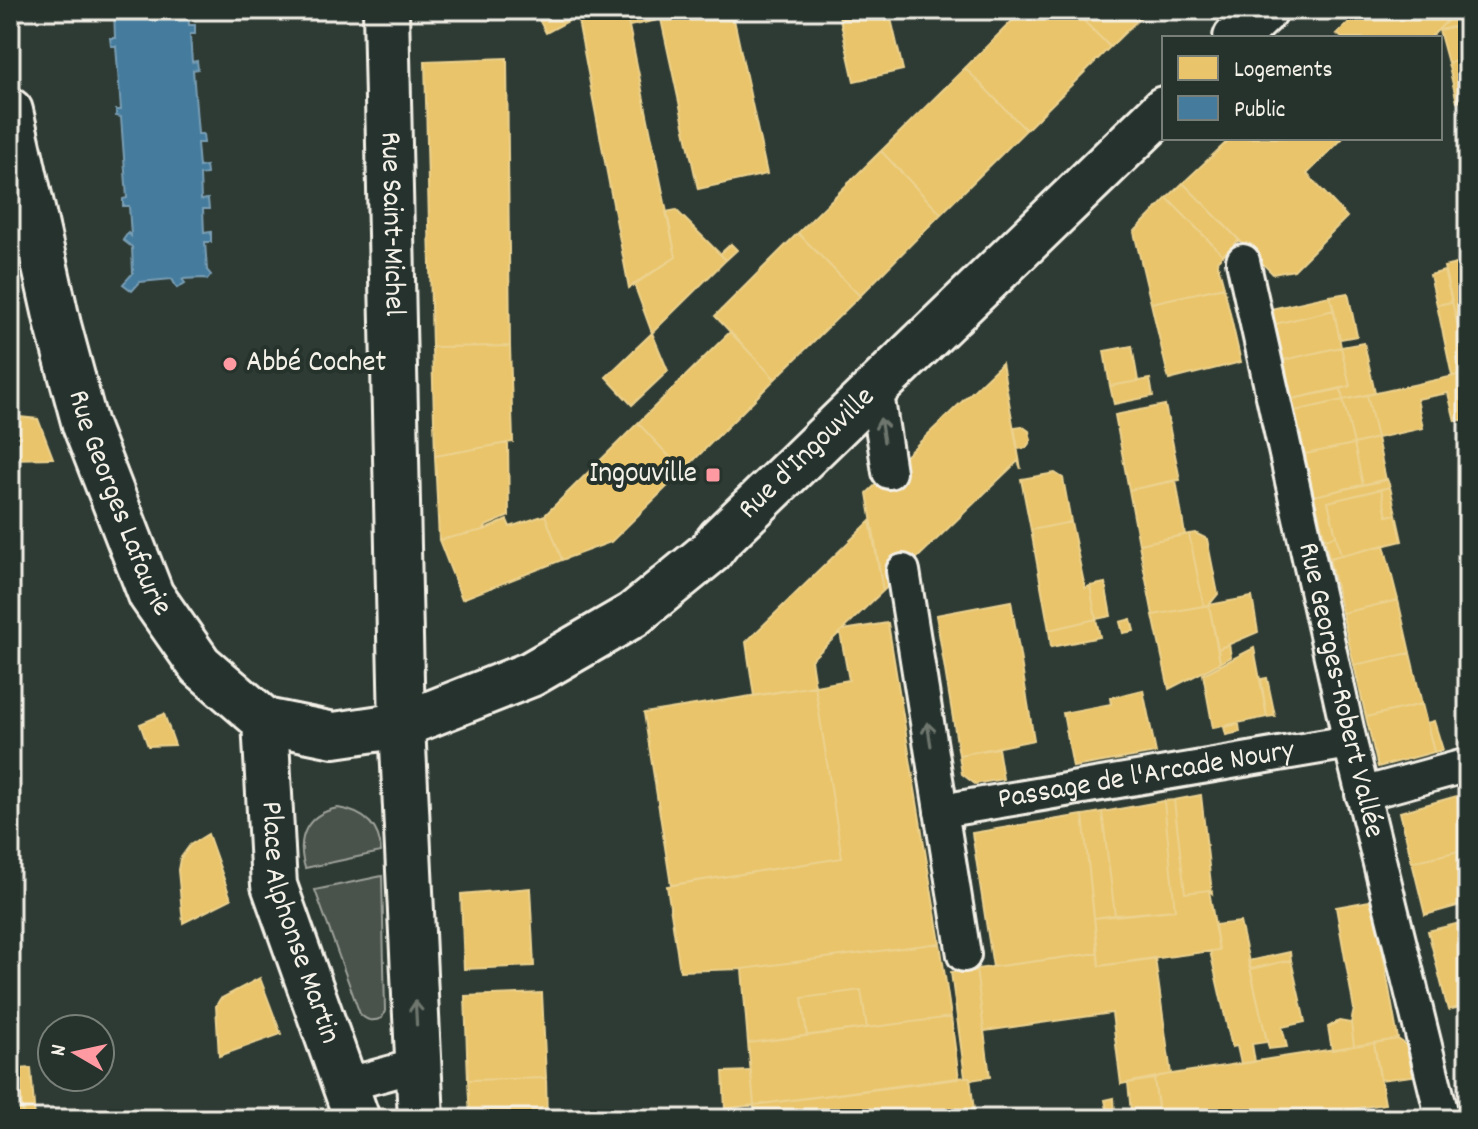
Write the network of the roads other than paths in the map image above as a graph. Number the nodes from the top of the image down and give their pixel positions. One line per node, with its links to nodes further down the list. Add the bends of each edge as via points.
1 (1265, 10): 3 (street)
2 (394, 14): 11 (street, Rue Saint-Michel)
3 (1238, 36)
4 (10, 111): 10 (street, Rue Georges Lafaurie, via 85,425 151,595 200,665)
5 (1162, 111): 7 (street, Rue d'Ingouville)
6 (1243, 261): 12 (lane, Rue Georges-Robert Vallée)
7 (876, 387): 8 (lane, one-way to 7); 11 (street, Rue d'Ingouville, via 710,552 633,615 531,674)
8 (889, 472)
9 (903, 571): 15 (lane, one-way to 9)
10 (265, 721): 11 (street, Rue Georges Lafaurie, via 334,735); 18 (street, Place Alphonse Martin, via 274,885)
11 (402, 725): 17 (street, one-way to 11)
12 (1350, 742): 14 (lane, Rue Georges-Robert Vallée); 15 (lane, Passage de l'Arcade Noury)
13 (1468, 765): 14 (lane)
14 (1362, 794): 20 (lane, Rue Georges-Robert Vallée)
15 (941, 811): 16 (lane)
16 (964, 955)
17 (418, 1065): 18 (lane); 19 (street)
18 (351, 1102)
19 (421, 1119)
20 (1443, 1119)

